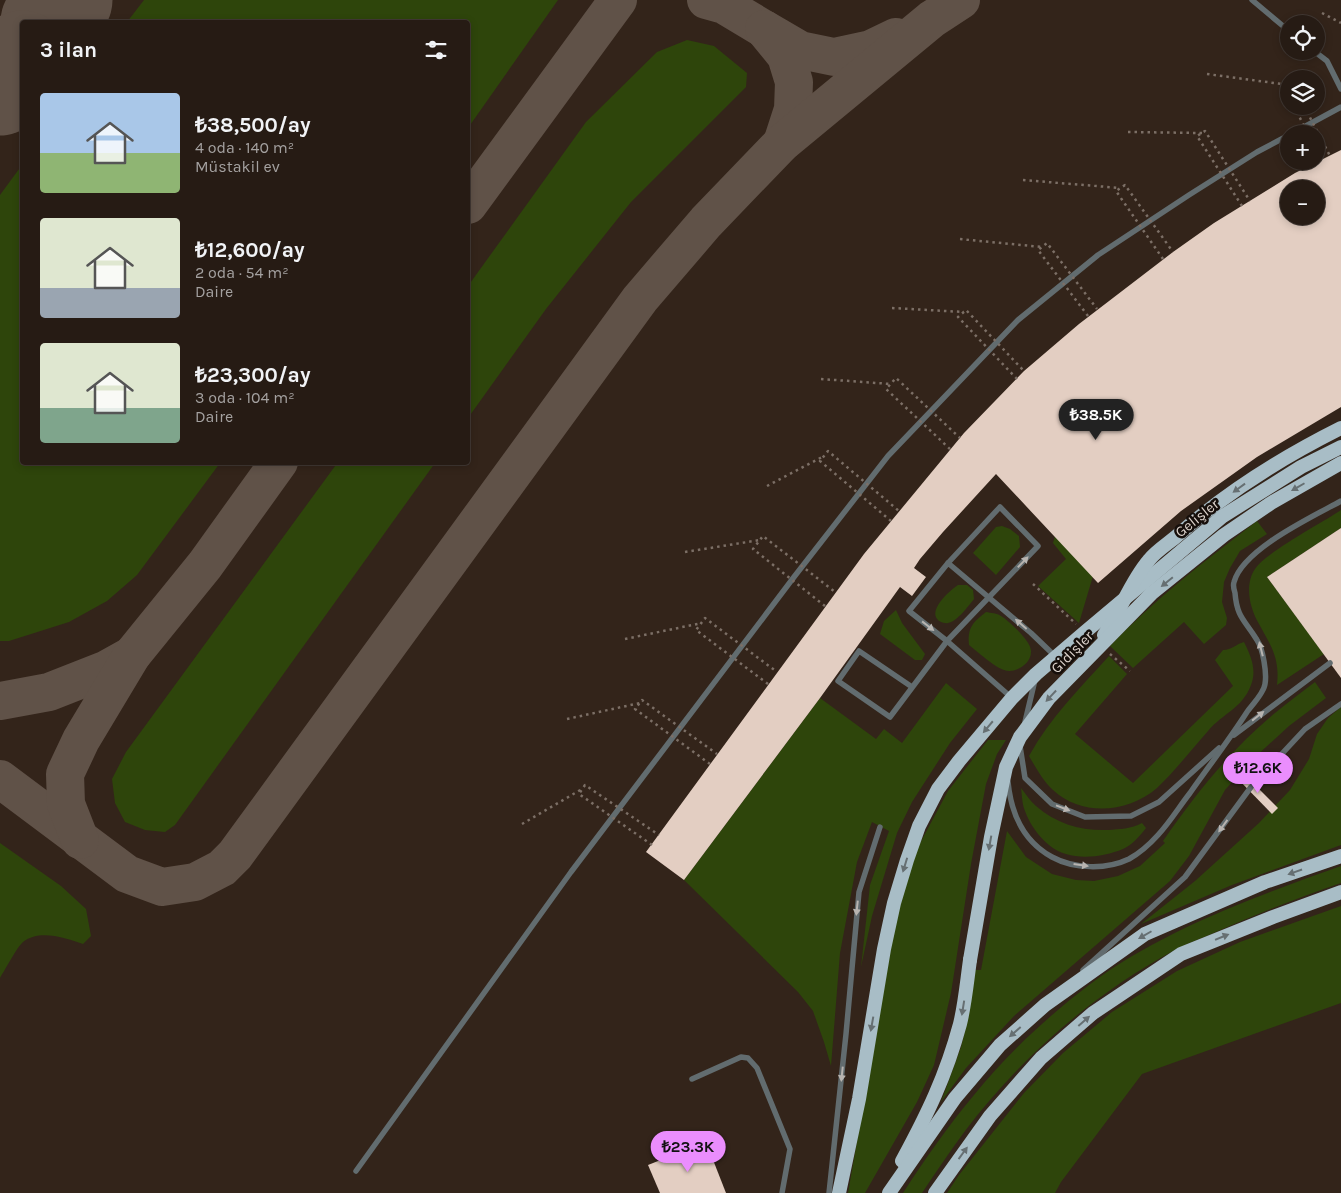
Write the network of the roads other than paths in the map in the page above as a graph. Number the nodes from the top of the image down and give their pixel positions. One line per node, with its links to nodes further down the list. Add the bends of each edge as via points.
1 (1252, 0): 2 (lane)
2 (1280, 23)
3 (1325, 60): 4 (lane)
4 (1341, 89)
5 (1341, 107): 6 (lane)
6 (1307, 125)
7 (1280, 139): 29 (lane, via 1098,255 1018,320 888,456 571,872)
8 (1341, 428): 17 (highway, one-way to 17, bridge, via 1255,477 1197,518 1150,559 1134,580 1108,630)
9 (1341, 447): 15 (highway, Gelişler, via 1301,467 1223,516)
10 (1341, 463): 17 (highway, Gidişler, one-way to 17, bridge, via 1271,503 1224,535 1152,593)
11 (1341, 501): 22 (lane, one-way to 11, via 1265,686 1265,667 1258,641 1236,608 1234,583 1241,567 1260,549)
12 (948, 563): 13 (lane); 13 (lane, one-way to 12, via 1038,546 1000,507); 14 (lane, one-way to 14, via 909,611)
13 (989, 596): 14 (lane); 15 (lane, one-way to 13)
14 (947, 641): 19 (lane); 20 (lane)
15 (1056, 657): 18 (highway, Gelişler)
16 (1330, 663): 22 (lane, one-way to 16)
17 (1080, 667): 23 (highway, Gidişler, one-way to 23, bridge, via 1031,721)
18 (1036, 674): 20 (highway, Gelişler); 22 (lane, one-way to 22, via 1019,749 1025,778 1052,804 1085,817 1131,816 1158,802)
19 (912, 687): 19 (lane, via 860,651 838,681 890,717)
20 (1012, 698): 32 (highway, Gelişler, one-way to 32, via 938,789 919,826 907,860 884,949 859,1099)
21 (1341, 704): 27 (lane, one-way to 27, via 1305,728 1270,765 1185,877)
22 (1229, 739): 23 (lane, one-way to 22, via 1009,797 1017,820 1038,848 1070,864 1088,867 1108,865 1145,849)
23 (1006, 768): 33 (highway, Gidişler, one-way to 33, bridge, via 991,836 960,1022 944,1078)
24 (880, 827): 31 (lane, one-way to 31, via 859,892)
25 (1341, 856): 27 (highway, one-way to 27, via 1265,882 1145,934)
26 (1341, 892): 35 (highway, one-way to 26, via 990,1116 1034,1065 1092,1013 1181,954)
27 (1045, 1005): 34 (highway, one-way to 34, via 1000,1045 955,1098)
28 (692, 1080): 30 (lane, via 741,1057 748,1058 757,1068 790,1149)
29 (356, 1171)
30 (782, 1193)
31 (829, 1193)
32 (839, 1193)
33 (884, 1193)
34 (889, 1193)
35 (935, 1193)

